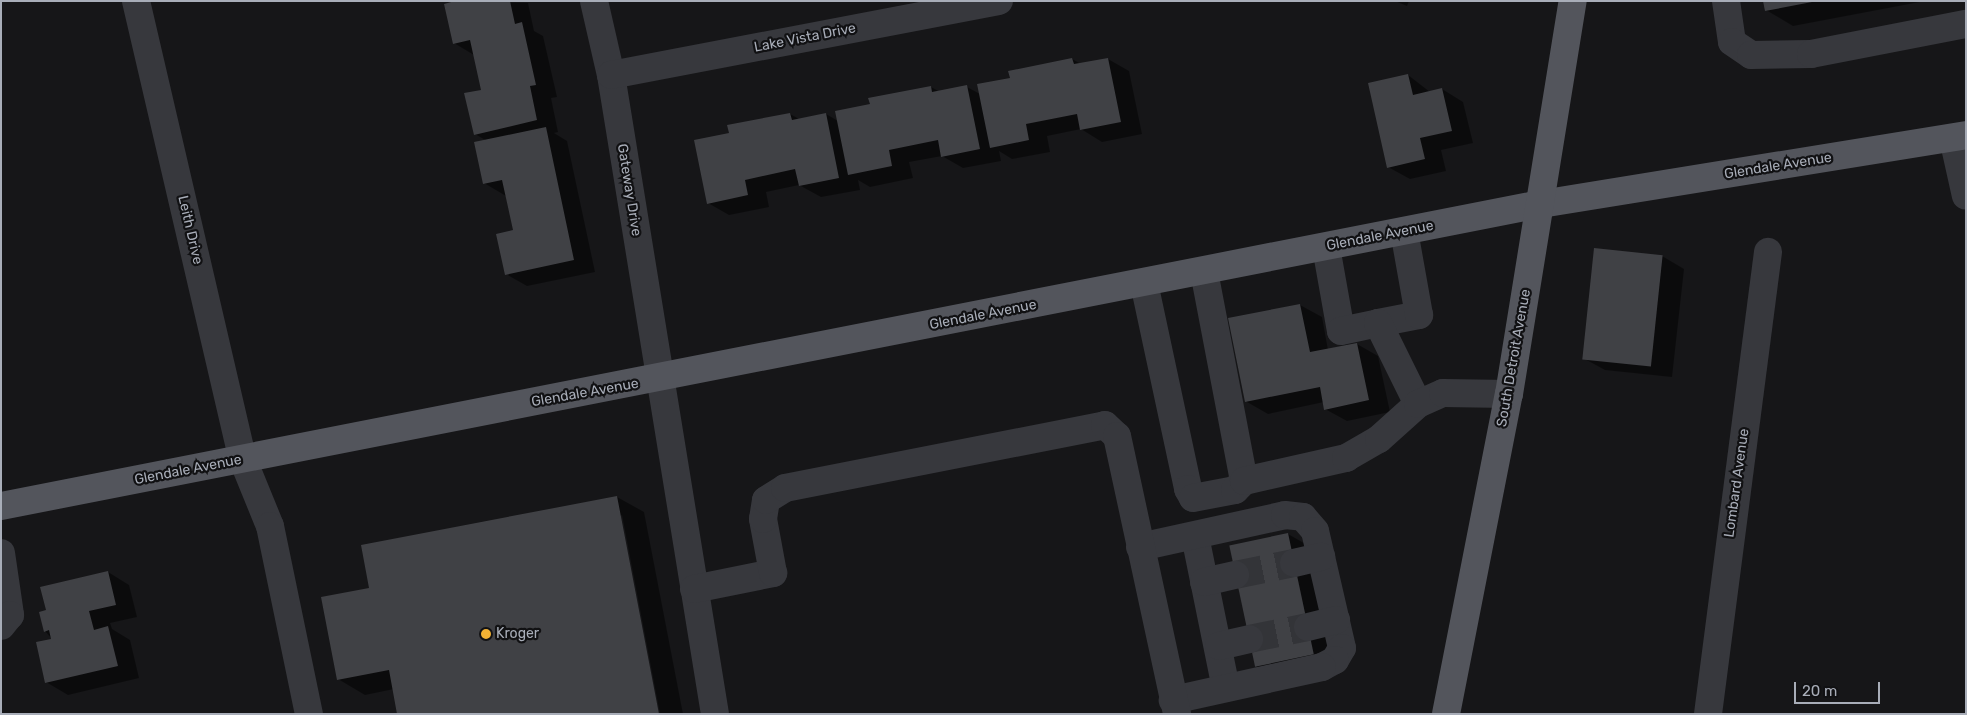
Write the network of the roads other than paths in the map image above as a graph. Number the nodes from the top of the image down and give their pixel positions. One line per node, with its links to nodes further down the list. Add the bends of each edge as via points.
1 (136, 1): 20 (street, Leith Drive)
2 (594, 1): 7 (street, Gateway Drive)
3 (999, 1): 7 (street, Lake Vista Drive)
4 (1573, 1): 10 (main road, South Detroit Avenue)
5 (1726, 1): 6 (street, via 1732,42 1751,55 1811,54)
6 (1966, 24)
7 (611, 75): 17 (street, Gateway Drive)
8 (1959, 136): 9 (street); 10 (main road, Glendale Avenue)
9 (1966, 196)
10 (1541, 204): 11 (main road, Glendale Avenue); 18 (main road, South Detroit Avenue)
11 (1404, 231): 12 (main road, Glendale Avenue); 16 (street, via 1419,315)
12 (1326, 246): 14 (main road, Glendale Avenue); 16 (street, via 1341,331)
13 (1768, 252): 41 (street, Lombard Avenue)
14 (1204, 271): 15 (main road, Glendale Avenue); 21 (street)
15 (1144, 283): 17 (main road, Glendale Avenue); 21 (street, via 1188,489 1193,498 1234,490)
16 (1378, 324): 19 (street)
17 (659, 380): 20 (main road, Glendale Avenue); 30 (street, Gateway Drive)
18 (1509, 394): 19 (street, via 1443,393); 40 (main road, South Detroit Avenue)
19 (1418, 404): 21 (street, via 1379,439 1346,458)
20 (243, 460): 22 (main road, Glendale Avenue); 38 (street, Leith Drive, via 270,526)
21 (1244, 481)
22 (1, 506)
23 (1195, 536): 24 (street); 26 (street, via 1285,515 1303,517 1315,531); 29 (street)
24 (1140, 548): 30 (street, via 1117,436 1105,425 785,488 766,500 763,519 774,573); 37 (street)
25 (1, 553): 32 (street, via 10,615)
26 (1321, 557): 27 (street); 31 (street)
27 (1294, 563)
28 (1235, 575): 29 (street)
29 (1204, 582): 35 (street)
30 (694, 589): 39 (street, Gateway Drive)
31 (1336, 620): 33 (street); 36 (street, via 1342,648 1335,660 1322,667)
32 (1, 626)
33 (1308, 627)
34 (1249, 639): 35 (street)
35 (1219, 646): 36 (street)
36 (1226, 688): 37 (street)
37 (1175, 707)
38 (310, 714)
39 (715, 714)
40 (1446, 714)
41 (1708, 714)

